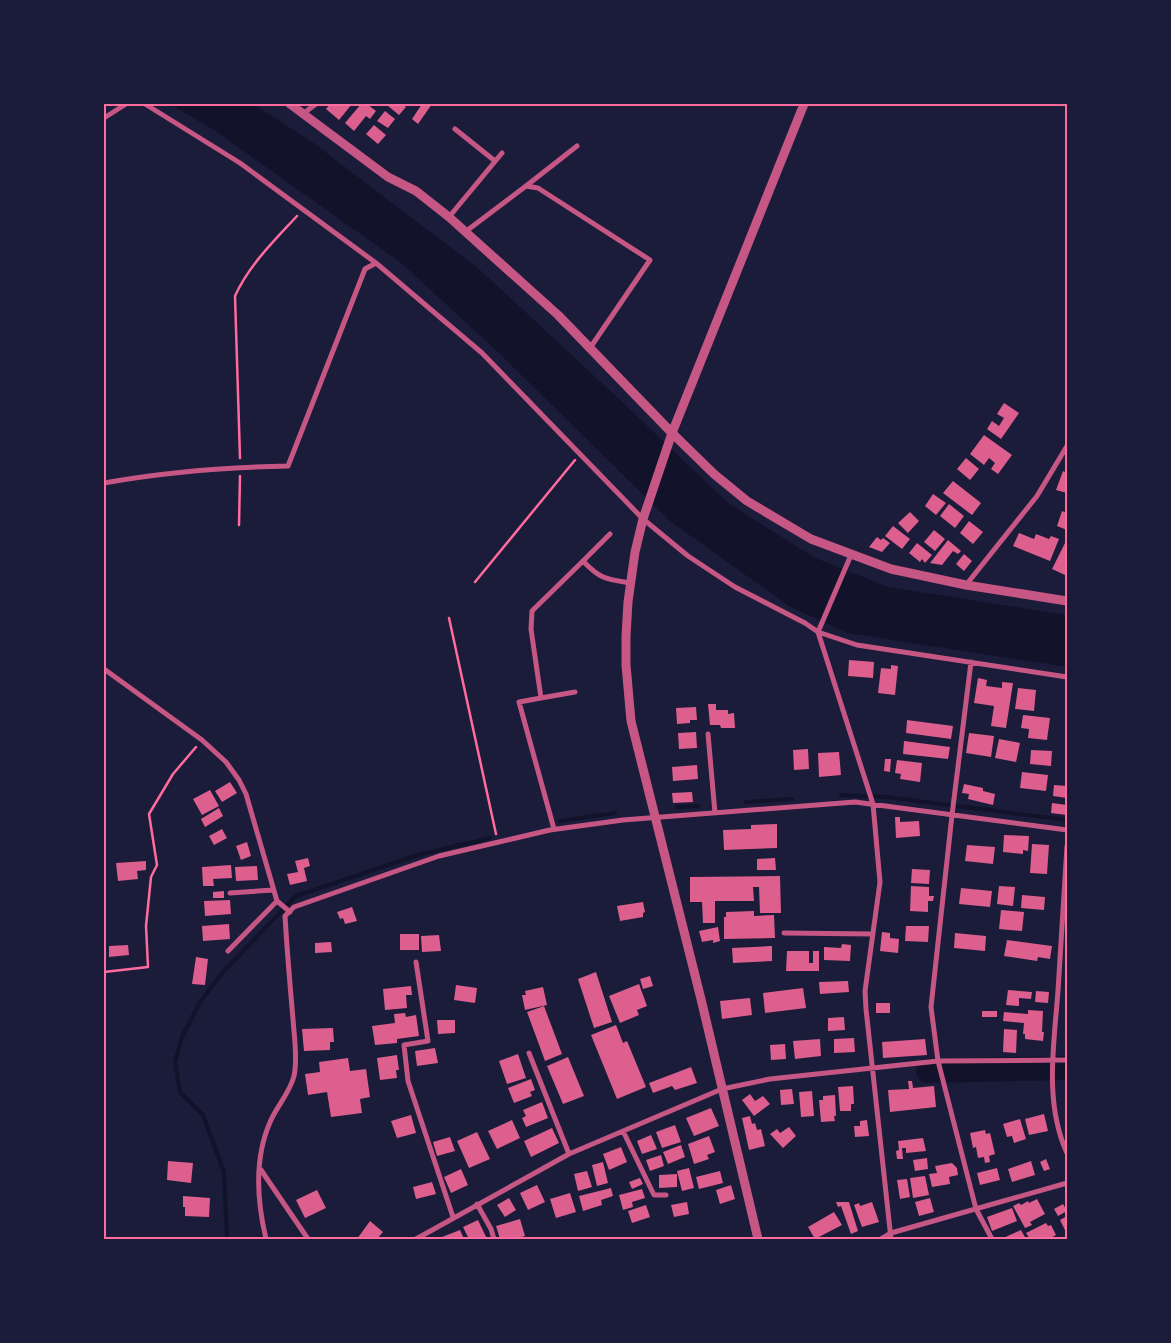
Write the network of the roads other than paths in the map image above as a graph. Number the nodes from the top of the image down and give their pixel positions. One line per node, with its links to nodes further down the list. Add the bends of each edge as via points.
1 (126, 104): 7 (street)
2 (145, 104): 15 (street, via 240,163)
3 (290, 104): 6 (street)
4 (316, 104): 6 (street)
5 (801, 105): 17 (street)
6 (304, 113): 13 (street, via 388,177 416,191)
7 (104, 118)
8 (455, 129): 11 (street)
9 (577, 146): 12 (street)
10 (502, 153): 11 (street)
11 (495, 161): 13 (street)
12 (526, 186): 14 (street); 16 (street, via 538,188 650,260)
13 (449, 217): 14 (street)
14 (465, 232): 16 (street)
15 (376, 263): 19 (street, via 365,269 288,466 240,467); 20 (street, via 482,353)
16 (590, 348): 17 (street)
17 (672, 433): 20 (street); 22 (street, via 714,474 748,501 811,538)
18 (1067, 446): 25 (street, via 1037,496)
19 (104, 483)
20 (644, 519): 24 (street); 27 (street, via 688,556 735,587)
21 (610, 534): 23 (street)
22 (851, 555): 25 (street, via 891,569); 27 (street)
23 (583, 561): 24 (street, via 606,579); 32 (street, via 532,611)
24 (630, 583): 37 (street, via 626,636 630,714)
25 (966, 585): 26 (street)
26 (1067, 601)
27 (818, 632): 28 (street, via 856,645); 34 (street)
28 (971, 662): 30 (street); 35 (street)
29 (104, 669): 41 (street, via 202,740 226,762 246,794)
30 (1067, 677)
31 (575, 692): 32 (street)
32 (541, 698): 38 (street, via 519,702)
33 (708, 734): 36 (street)
34 (872, 802): 35 (street); 36 (street); 46 (street, via 880,882)
35 (952, 812): 39 (street); 52 (street, via 932,1007)
36 (716, 813): 37 (street)
37 (655, 818): 38 (street); 54 (street)
38 (554, 830): 44 (street, via 439,856)
39 (1067, 830)
40 (1067, 846): 51 (street)
41 (273, 890): 42 (street); 43 (street)
42 (230, 893)
43 (276, 901): 44 (street); 47 (street)
44 (290, 912): 58 (street, via 285,916 295,1047 294,1075 264,1140)
45 (784, 933): 46 (street)
46 (873, 934): 53 (street, via 865,991)
47 (228, 951)
48 (416, 962): 63 (street, via 428,1041 404,1045 408,1081)
49 (528, 1053): 57 (street)
50 (1067, 1060): 51 (street)
51 (1053, 1062): 52 (street); 56 (street, via 1055,1112 1060,1138)
52 (939, 1064): 53 (street); 62 (street)
53 (872, 1069): 54 (street, via 770,1079); 64 (street)
54 (722, 1089): 55 (street); 69 (street)
55 (623, 1131): 57 (street); 60 (street, via 654,1195)
56 (1067, 1153)
57 (569, 1154): 61 (street)
58 (260, 1169): 65 (street, via 260,1213); 66 (street)
59 (1067, 1183): 62 (street)
60 (666, 1195)
61 (477, 1204): 63 (street); 68 (street)
62 (976, 1209): 64 (street); 71 (street)
63 (453, 1217): 67 (street)
64 (891, 1236): 70 (street)
65 (266, 1239)
66 (308, 1239)
67 (416, 1239)
68 (494, 1239)
69 (758, 1239)
70 (881, 1239)
71 (992, 1239)

